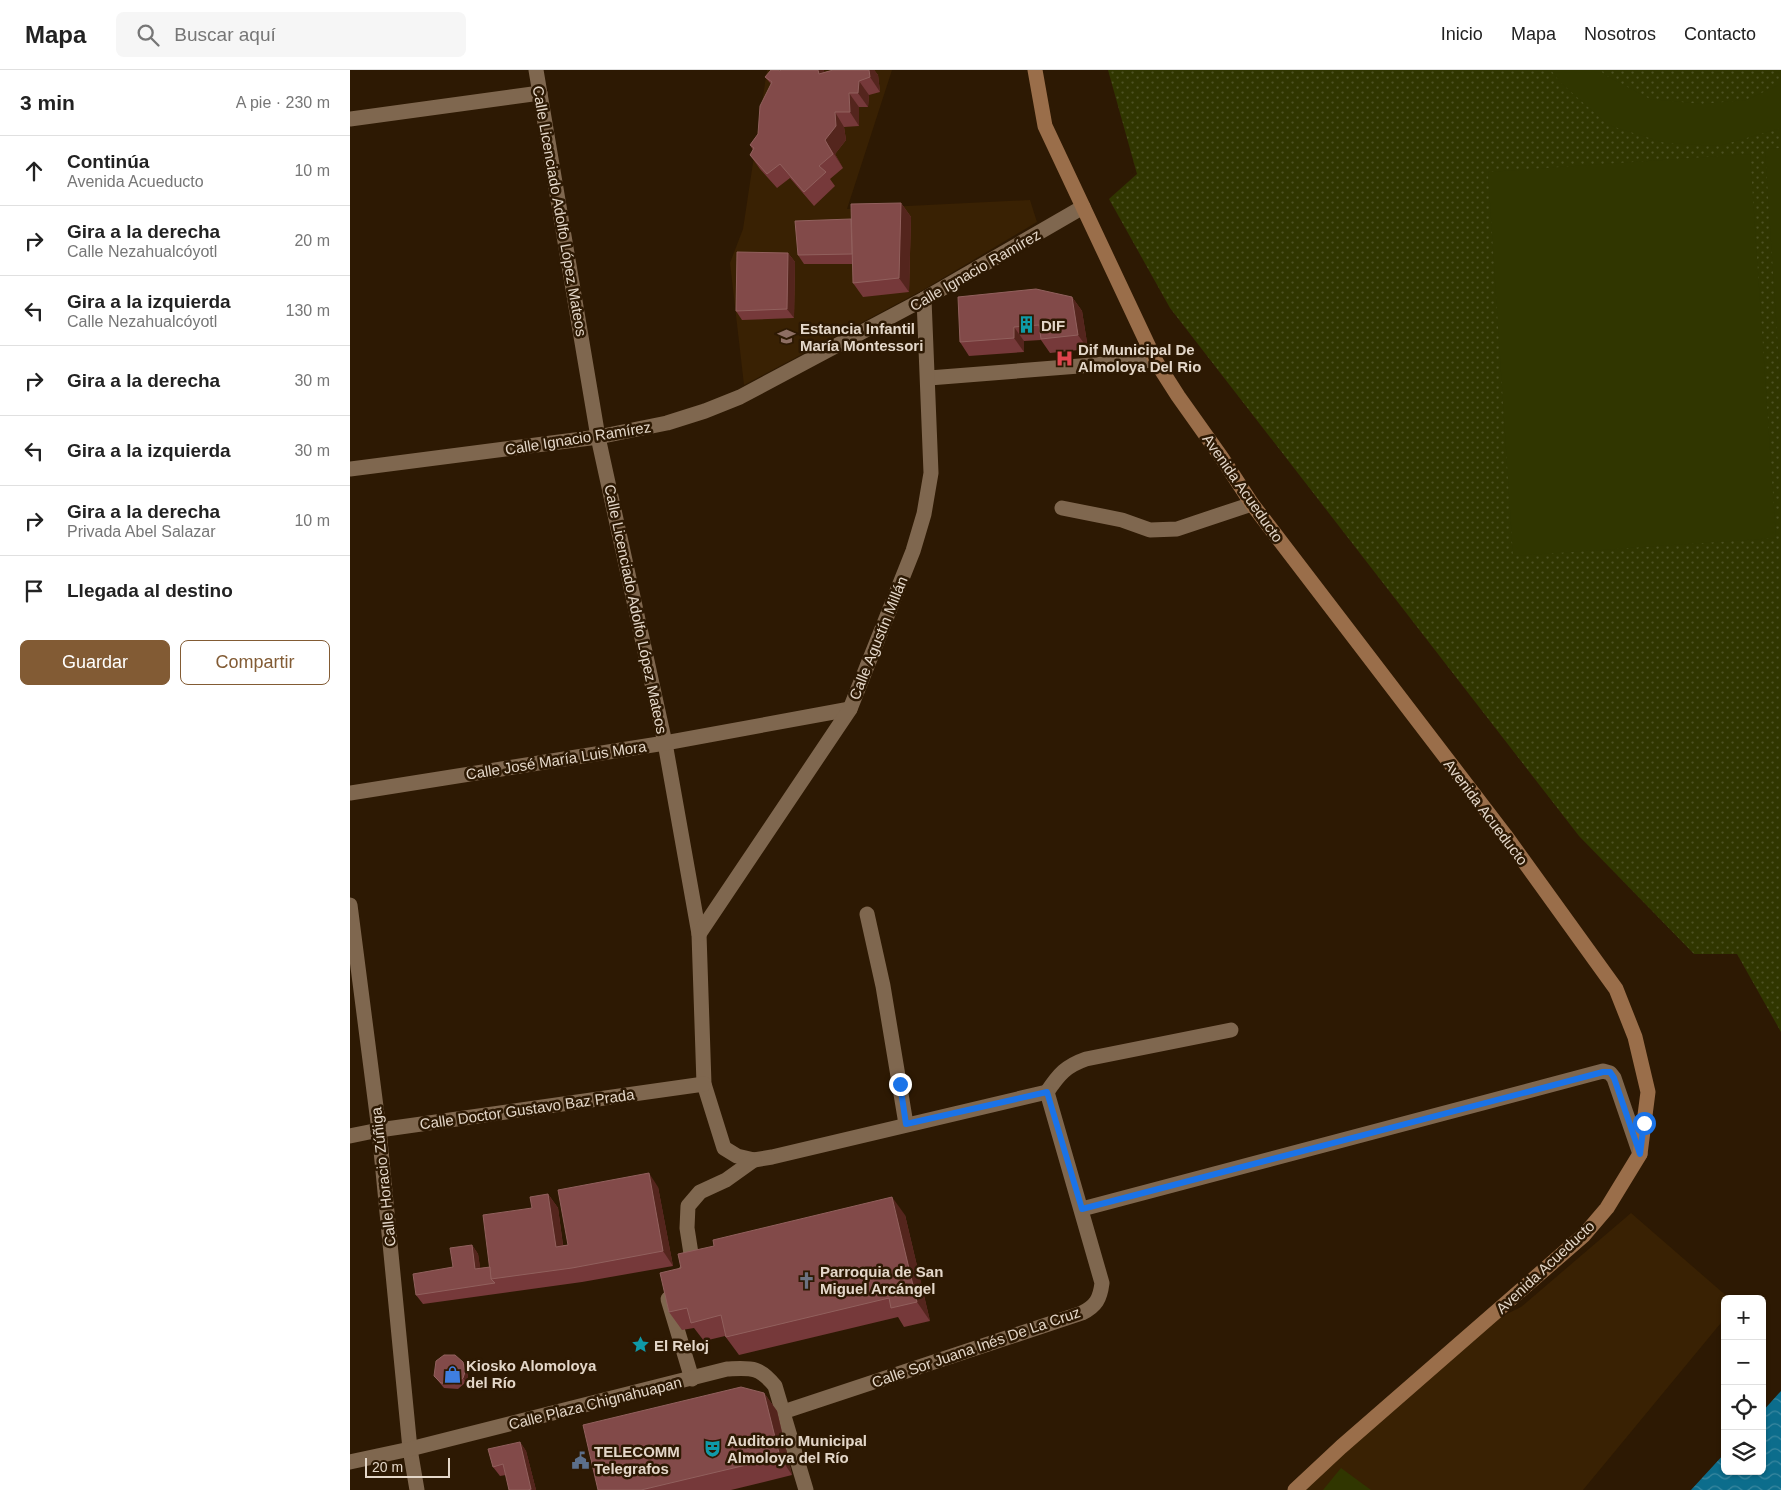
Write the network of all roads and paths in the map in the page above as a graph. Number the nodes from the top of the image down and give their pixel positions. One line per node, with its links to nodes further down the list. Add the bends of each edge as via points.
1 (536, 70): 3 (street, Calle Licenciado Adolfo López Mateos)
2 (1035, 70): 5 (main road, Avenida Acueducto, via 1046,126)
3 (540, 93): 4 (street); 9 (street, Calle Licenciado Adolfo López Mateos)
4 (350, 119)
5 (1083, 207): 6 (street, Calle Ignacio Ramírez); 7 (main road, Avenida Acueducto)
6 (924, 299): 8 (street, Calle Agustín Millán); 9 (street, Calle Ignacio Ramírez, via 740,397 667,423)
7 (1155, 360): 8 (street); 11 (main road, Avenida Acueducto)
8 (929, 378): 13 (street, Calle Agustín Millán, via 931,473 924,514 913,552)
9 (598, 437): 10 (street, Calle Ignacio Ramírez); 14 (street, Calle Licenciado Adolfo López Mateos)
10 (350, 469)
11 (1252, 504): 12 (street, via 1177,529 1150,530 1122,520); 25 (main road, Avenida Acueducto, via 1505,835 1616,989 1636,1037 1648,1092)
12 (1062, 508)
13 (850, 708): 14 (street, Calle José María Luis Mora); 18 (street, Calle Agustín Millán)
14 (665, 743): 15 (street, Calle José María Luis Mora); 18 (street, Calle Licenciado Adolfo López Mateos)
15 (350, 793)
16 (350, 905): 23 (street, Calle Horacio Zúñiga)
17 (867, 914): 22 (street, via 883,986)
18 (699, 934): 20 (street, Calle Licenciado Adolfo López Mateos)
19 (1231, 1030): 21 (street, via 1071,1064 1060,1072)
20 (704, 1084): 23 (street, Calle Doctor Gustavo Baz Prada); 26 (street, Calle Licenciado Adolfo López Mateos, via 724,1148 737,1156)
21 (1047, 1092): 22 (street); 27 (street, Calle Sor Juana Inés De La Cruz)
22 (906, 1124): 26 (street)
23 (379, 1130): 24 (street, Calle Doctor Gustavo Baz Prada); 30 (street, Calle Horacio Zúñiga)
24 (350, 1136)
25 (1640, 1154): 27 (street, via 1614,1078 1610,1072 1603,1072); 34 (main road, Avenida Acueducto, via 1607,1208 1584,1236)
26 (754, 1160): 28 (street, via 726,1180 700,1192 688,1206 687,1228 692,1260 666,1291)
27 (1082, 1209): 29 (street, Calle Sor Juana Inés De La Cruz, via 1102,1283 1101,1296 1094,1307)
28 (692, 1379): 29 (street, Calle Plaza Chignahuapan, via 727,1369 747,1368 765,1373 775,1386); 30 (street, Calle Plaza Chignahuapan)
29 (784, 1412): 33 (street)
30 (410, 1449): 31 (street, Calle Plaza Chignahuapan); 32 (street, Calle Horacio Zúñiga)
31 (350, 1462)
32 (417, 1490)
33 (806, 1490)
34 (1295, 1490)

